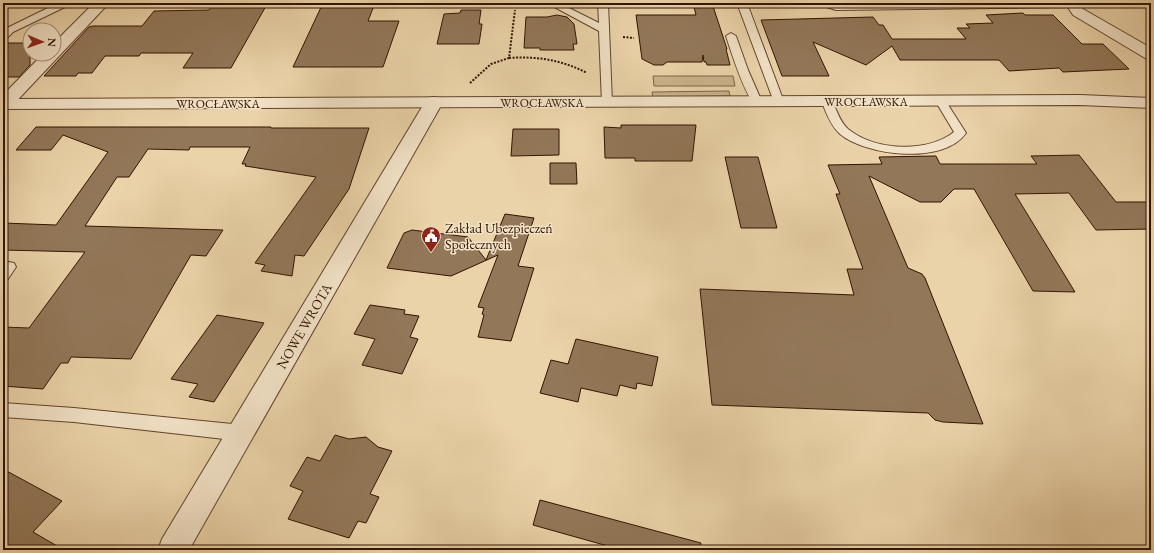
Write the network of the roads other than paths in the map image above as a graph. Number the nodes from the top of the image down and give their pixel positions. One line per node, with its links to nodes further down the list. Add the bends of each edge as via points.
1 (101, 3): 9 (lane, via 63,4 10,30); 10 (street)
2 (552, 3): 7 (lane)
3 (603, 3): 7 (lane)
4 (742, 3): 19 (lane)
5 (823, 3): 6 (lane, via 836,7)
6 (1070, 4): 11 (street); 12 (street, via 1078,12)
7 (605, 30): 15 (lane)
8 (731, 36): 18 (lane)
9 (3, 37)
10 (62, 44)
11 (1151, 44)
12 (1151, 55)
13 (44, 62): 23 (street)
14 (1151, 87): 16 (street, WROCŁAWSKA, via 1138,92)
15 (607, 96): 17 (street, WROCŁAWSKA); 18 (street, WROCŁAWSKA)
16 (1080, 100): 21 (street, WROCŁAWSKA); 22 (street, WROCŁAWSKA); 24 (street)
17 (434, 102): 23 (street, WROCŁAWSKA); 26 (street, NOWE WROTA)
18 (757, 102): 19 (street, WROCŁAWSKA)
19 (779, 102): 20 (street, WROCŁAWSKA)
20 (827, 102): 21 (street, WROCŁAWSKA); 21 (lane, via 833,117 844,131 862,141 886,148 913,150 935,147 950,141 960,133)
21 (941, 102)
22 (1151, 103)
23 (3, 104)
24 (1151, 112)
25 (3, 410): 26 (lane)
26 (242, 433): 27 (street, NOWE WROTA)
27 (174, 550)

